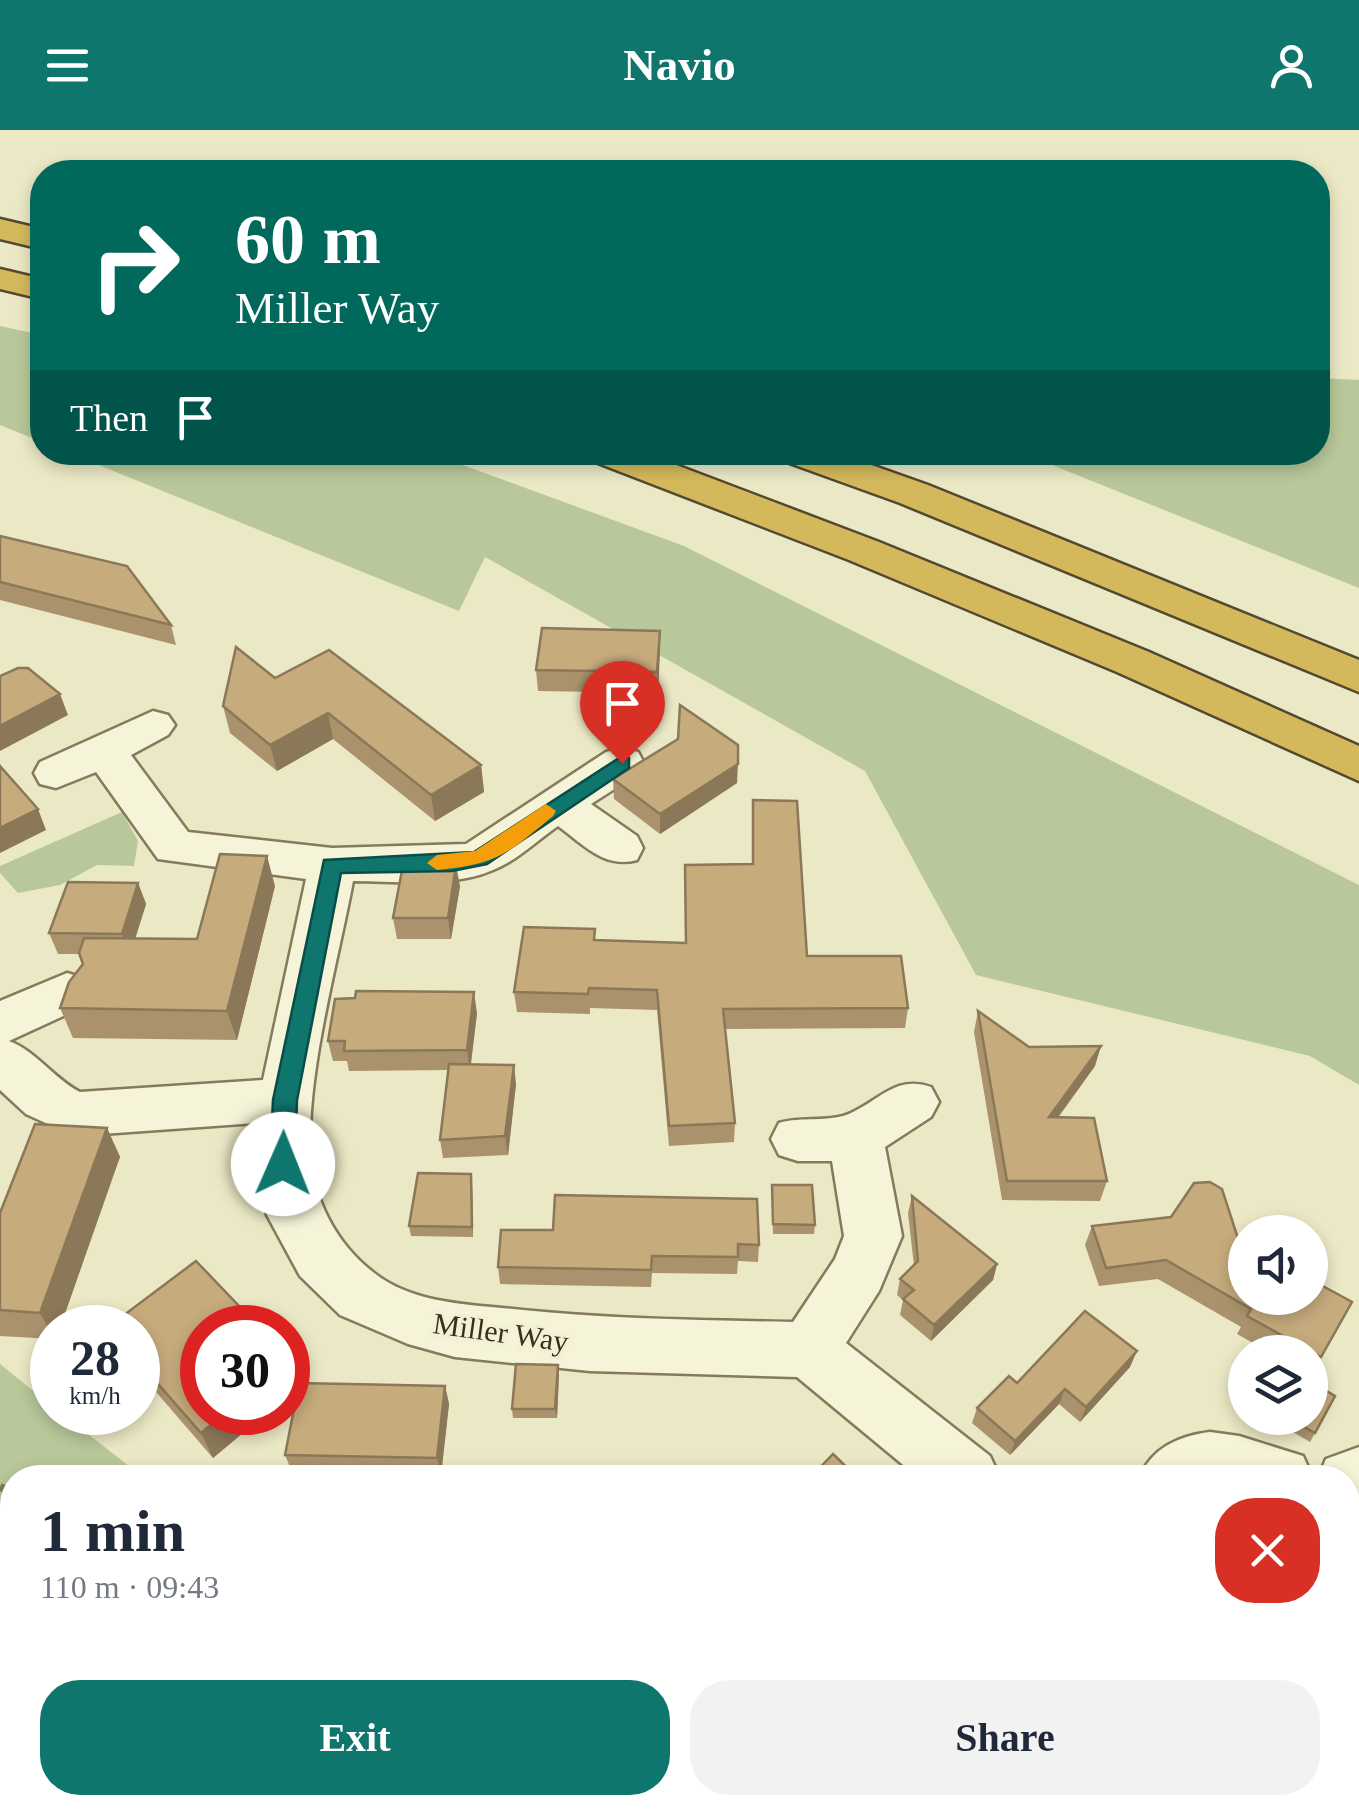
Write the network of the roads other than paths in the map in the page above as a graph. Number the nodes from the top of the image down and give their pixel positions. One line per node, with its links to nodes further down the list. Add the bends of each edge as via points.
1 (0, 229): 2 (highway)
2 (30, 236)
3 (0, 280): 4 (highway)
4 (30, 286)
5 (638, 465): 10 (highway, via 1116,654)
6 (830, 465): 7 (highway)
7 (1359, 677)
8 (153, 725): 13 (street, via 80,762 174,847)
9 (622, 763): 11 (street)
10 (1359, 765)
11 (559, 804): 12 (street); 13 (street, via 480,858)
12 (620, 848)
13 (332, 865): 17 (street, Miller Way)
14 (67, 992): 15 (street)
15 (0, 1024)
16 (0, 1058): 17 (street, via 74,1114)
17 (285, 1100): 21 (street, Miller Way, via 283,1164 295,1215 320,1258 361,1297 455,1330 590,1344)
18 (912, 1102): 19 (street)
19 (856, 1138): 20 (street); 21 (street, via 873,1236 858,1273)
20 (798, 1139)
21 (809, 1350): 22 (street)
22 (952, 1465)
23 (1200, 1465): 24 (street)
24 (1238, 1465)

